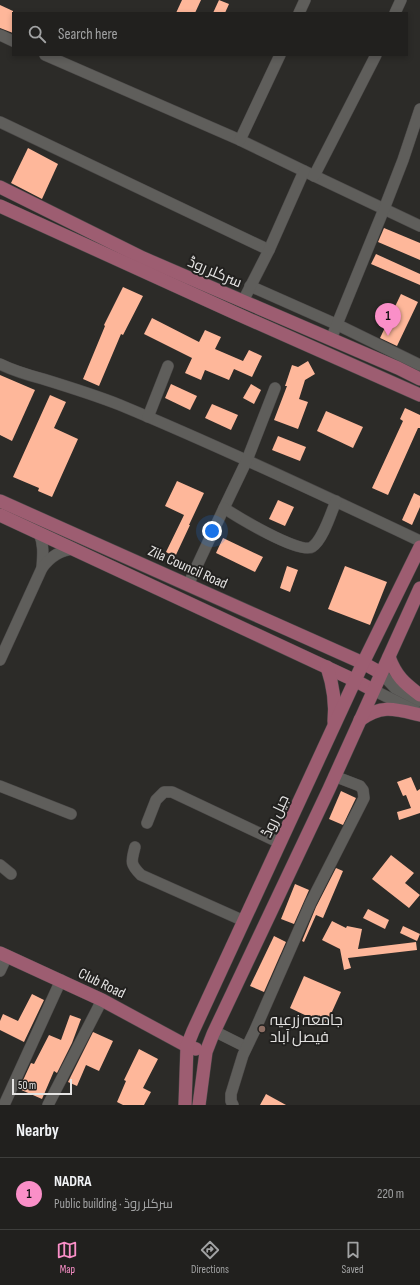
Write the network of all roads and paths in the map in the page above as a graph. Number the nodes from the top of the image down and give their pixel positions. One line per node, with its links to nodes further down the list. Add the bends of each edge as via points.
1 (305, 0): 3 (street)
2 (401, 0): 4 (street)
3 (299, 12)
4 (395, 12)
5 (0, 35): 6 (street)
6 (12, 41)
7 (47, 56): 12 (street)
8 (280, 56): 12 (street)
9 (375, 56): 14 (street)
10 (420, 108): 17 (street)
11 (0, 122): 19 (street)
12 (240, 140): 13 (street)
13 (304, 172): 14 (street); 19 (street)
14 (314, 176): 17 (street)
15 (0, 187): 21 (main road, سرکلر روڈ, via 143,258)
16 (0, 206): 29 (main road, سرکلر روڈ, via 235,314)
17 (384, 209): 18 (street); 22 (street)
18 (420, 226)
19 (269, 250): 20 (street)
20 (250, 286): 21 (street); 22 (street)
21 (243, 301): 23 (main road, سرکلر روڈ)
22 (338, 325): 23 (street); 25 (street)
23 (331, 339): 27 (main road, سرکلر روڈ)
24 (0, 364): 30 (street, via 119,404)
25 (420, 365)
26 (168, 366): 30 (street)
27 (420, 380)
28 (275, 388): 31 (street)
29 (420, 395)
30 (148, 417): 31 (street)
31 (247, 460): 33 (street); 34 (street)
32 (0, 501): 41 (main road, Zila Council Road)
33 (336, 501): 34 (street, via 320,538 313,547 307,549 255,527); 37 (street)
34 (224, 508): 41 (street)
35 (0, 515): 36 (main road, Zila Council Road)
36 (39, 533): 39 (main road, Zila Council Road); 40 (street, via 43,550)
37 (420, 541)
38 (420, 548): 45 (main road, جیل روڈ)
39 (74, 549): 40 (street, via 67,549 53,556); 46 (main road, Zila Council Road)
40 (42, 568): 44 (street)
41 (188, 585): 45 (main road, Zila Council Road)
42 (420, 588): 43 (main road)
43 (388, 657): 47 (main road); 50 (main road, via 394,671)
44 (0, 660)
45 (363, 663): 47 (main road, Zila Council Road); 48 (main road, جیل روڈ)
46 (327, 667): 48 (main road, Zila Council Road); 54 (main road, via 333,684)
47 (382, 673): 49 (main road); 51 (street, via 395,688)
48 (356, 681): 49 (main road, Zila Council Road); 54 (main road, جیل روڈ)
49 (373, 690): 52 (street); 53 (main road)
50 (420, 695)
51 (420, 701)
52 (420, 714): 53 (main road, via 387,708)
53 (360, 720): 55 (main road)
54 (333, 729): 59 (main road, جیل روڈ)
55 (334, 776): 68 (main road); 70 (street, via 360,786 364,798 311,902)
56 (0, 786): 57 (street)
57 (71, 814)
58 (146, 823): 59 (street, via 156,800 164,792 172,792)
59 (280, 843): 63 (main road, جیل روڈ)
60 (135, 847): 63 (street, via 131,861 133,868 140,875)
61 (0, 865): 62 (street)
62 (11, 874)
63 (244, 921): 69 (main road, جیل روڈ)
64 (3, 954): 65 (street); 66 (main road, Club Road)
65 (0, 971)
66 (61, 980): 67 (main road, Club Road); 72 (street)
67 (102, 1000): 69 (main road, Club Road); 73 (street)
68 (214, 1031): 70 (street); 71 (main road)
69 (187, 1046): 71 (main road, Club Road); 74 (main road, جیل روڈ)
70 (246, 1047): 76 (street, via 231,1094)
71 (206, 1052): 75 (main road)
72 (4, 1105)
73 (48, 1105)
74 (185, 1105)
75 (199, 1105)
76 (233, 1105)

